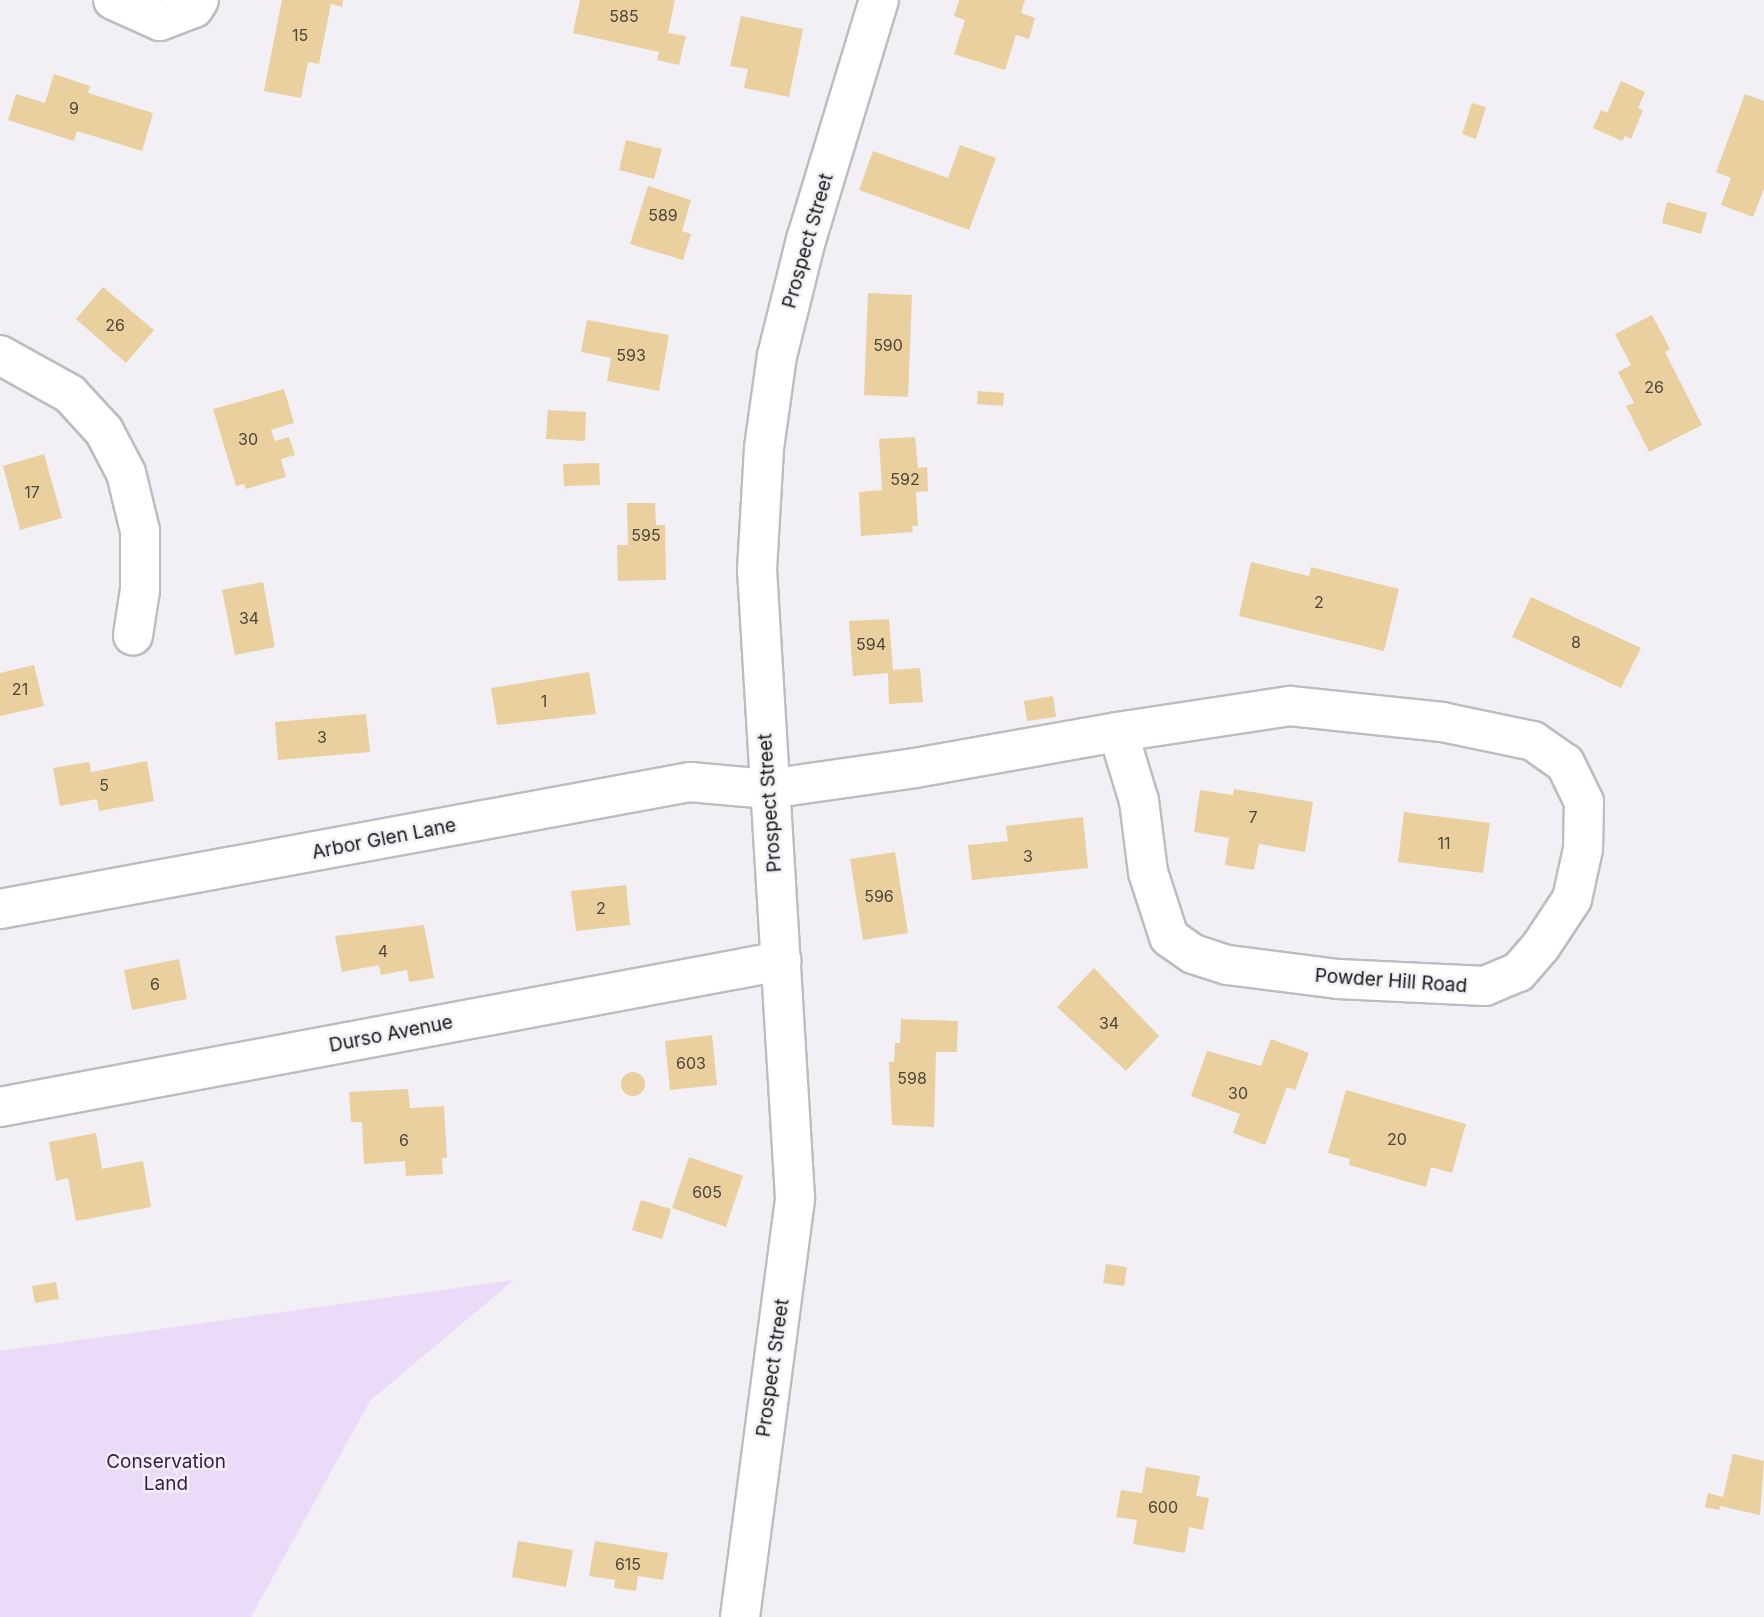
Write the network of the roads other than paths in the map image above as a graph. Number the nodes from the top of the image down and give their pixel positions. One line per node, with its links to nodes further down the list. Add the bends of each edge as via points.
1 (113, 0): 2 (street, via 160,21 194,8)
2 (199, 0)
3 (879, 0): 7 (street, Prospect Street, via 806,240 777,356 757,570)
4 (0, 355): 5 (street, via 70,394 104,430 126,473 140,531 140,590)
5 (133, 635)
6 (1118, 732): 6 (street, Powder Hill Road, via 1290,706 1442,722 1533,741 1565,763 1584,802 1583,849 1572,899 1541,947 1518,972 1485,986 1441,988 1326,978 1227,965 1193,954 1169,937 1158,912 1139,801); 7 (street, Powder Hill Road)
7 (768, 789): 8 (street, Arbor Glen Lane, via 690,782); 9 (street, Prospect Street)
8 (0, 909)
9 (781, 961): 10 (street, Durso Avenue); 11 (street, Prospect Street, via 796,1198)
10 (0, 1107)
11 (740, 1617)

